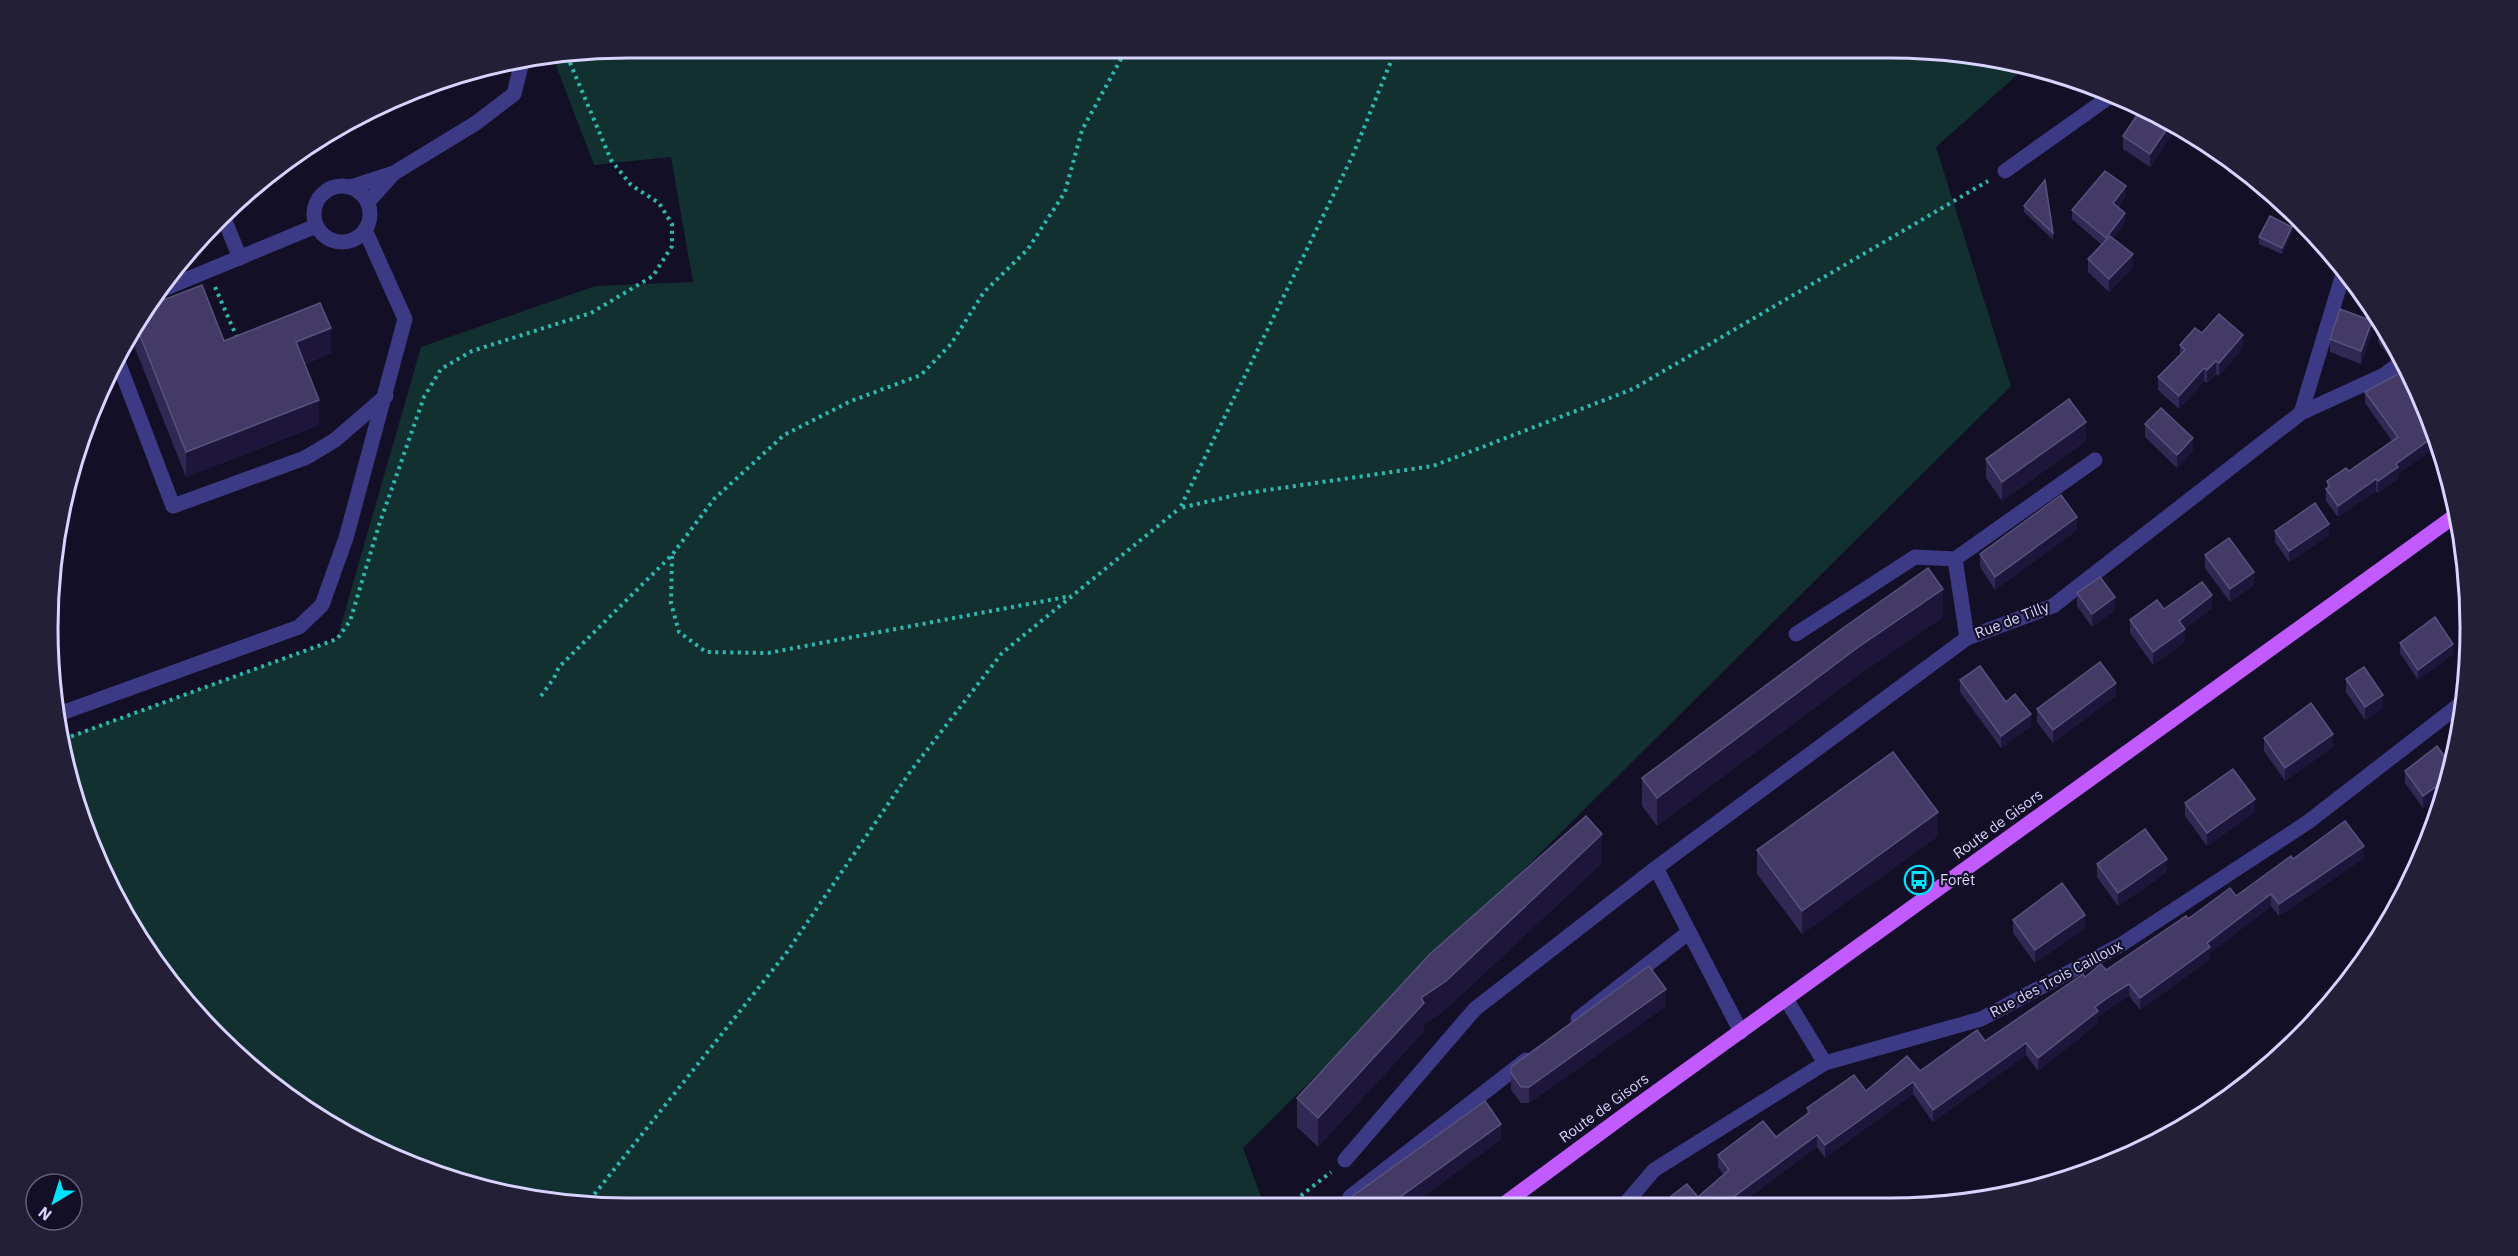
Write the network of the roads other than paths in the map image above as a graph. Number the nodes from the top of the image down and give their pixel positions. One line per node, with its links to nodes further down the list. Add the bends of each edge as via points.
1 (520, 68): 4 (street, via 514,94 476,123)
2 (2104, 101): 3 (street)
3 (2005, 171)
4 (394, 173): 5 (street); 6 (street)
5 (351, 187): 6 (street); 8 (street, via 337,186 324,192 314,211)
6 (368, 202): 9 (street, via 370,216)
7 (226, 224): 10 (street)
8 (316, 226): 9 (street, via 336,242 354,240); 10 (street)
9 (365, 230): 15 (street, via 405,319)
10 (240, 258): 12 (street)
11 (2341, 280): 16 (street)
12 (173, 285)
13 (2396, 366): 16 (street, Rue de Tilly)
14 (121, 369): 15 (street, via 173,506 305,458 335,440)
15 (386, 396): 23 (street, via 346,538 322,605 299,627)
16 (2301, 413): 21 (street, Rue de Tilly, via 2053,606)
17 (2095, 460): 19 (street)
18 (2450, 521): 26 (main road, Route de Gisors)
19 (1956, 559): 20 (street, via 1915,557); 21 (street)
20 (1796, 634)
21 (1967, 638): 24 (street, Rue de Tilly)
22 (2454, 709): 30 (street, Rue des Trois Cailloux, via 2307,822 2122,944 1981,1019)
23 (65, 712)
24 (1656, 868): 25 (street); 31 (street, Rue de Tilly, via 1475,1009)
25 (1689, 932): 27 (street); 28 (street)
26 (1786, 999): 28 (main road, Route de Gisors); 30 (street)
27 (1567, 1028)
28 (1741, 1032): 33 (main road, Route de Gisors)
29 (1538, 1050): 32 (street)
30 (1825, 1063): 34 (street, Rue des Trois Cailloux, via 1654,1170)
31 (1345, 1160)
32 (1350, 1197)
33 (1512, 1198)
34 (1630, 1198)

